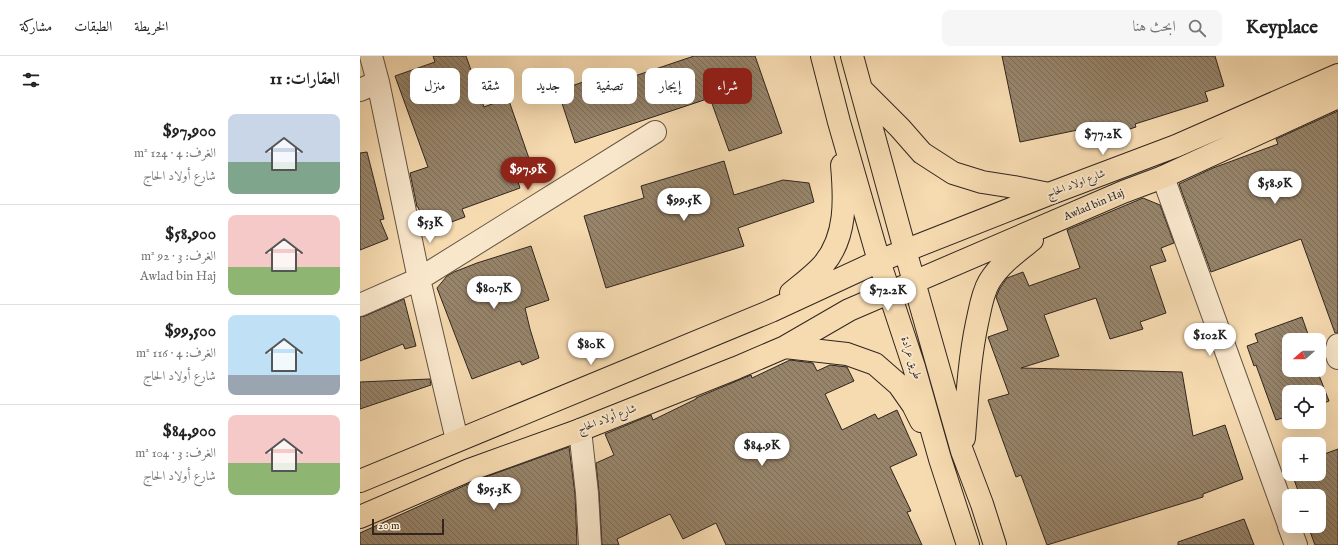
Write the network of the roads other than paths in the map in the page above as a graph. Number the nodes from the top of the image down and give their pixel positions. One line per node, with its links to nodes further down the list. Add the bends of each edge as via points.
1 (371, 56): 5 (street)
2 (822, 56): 8 (main road, طريق عرادة)
3 (852, 56): 6 (main road, طريق عرادة)
4 (1338, 75): 11 (main road, شارع اولاد الحاج, via 1176,146)
5 (369, 86): 15 (street)
6 (862, 90): 11 (main road, via 922,153 953,172 982,182); 13 (main road, طريق عرادة)
7 (1338, 97): 10 (main road, Awlad bin Haj)
8 (839, 122): 14 (main road, طريق عرادة); 20 (main road, via 844,188 843,220 837,244 824,264)
9 (655, 132): 15 (street)
10 (1163, 177): 12 (main road, Awlad bin Haj); 29 (street)
11 (1048, 194): 13 (main road, شارع اولاد الحاج)
12 (1052, 223): 16 (main road, Awlad bin Haj); 26 (main road, via 1007,260 989,282 980,308 971,357)
13 (905, 250): 14 (main road, شارع اولاد الحاج); 16 (main road, طريق عرادة)
14 (879, 261): 17 (main road, طريق عرادة); 20 (main road, شارع اولاد الحاج)
15 (420, 279): 18 (street); 25 (street)
16 (914, 283): 17 (main road, Awlad bin Haj); 26 (main road, طريق عرادة)
17 (889, 293): 19 (main road, Awlad bin Haj); 27 (main road, طريق عرادة, via 914,367)
18 (360, 304)
19 (850, 310): 22 (main road, شارع أولاد الحاج)
20 (772, 311): 25 (main road)
21 (1338, 345): 23 (street)
22 (785, 347): 24 (main road, شارع أولاد الحاج); 27 (main road, via 847,354 875,364 899,384 913,405)
23 (1338, 358)
24 (580, 430): 30 (main road, شارع أولاد الحاج, via 469,470); 32 (street)
25 (457, 440): 28 (main road)
26 (962, 451): 34 (main road, طريق عرادة)
27 (940, 459): 33 (main road, طريق عرادة)
28 (360, 481)
29 (1282, 507)
30 (360, 517)
31 (1292, 533): 35 (street)
32 (590, 545)
33 (968, 545)
34 (996, 545)
35 (1296, 545)

